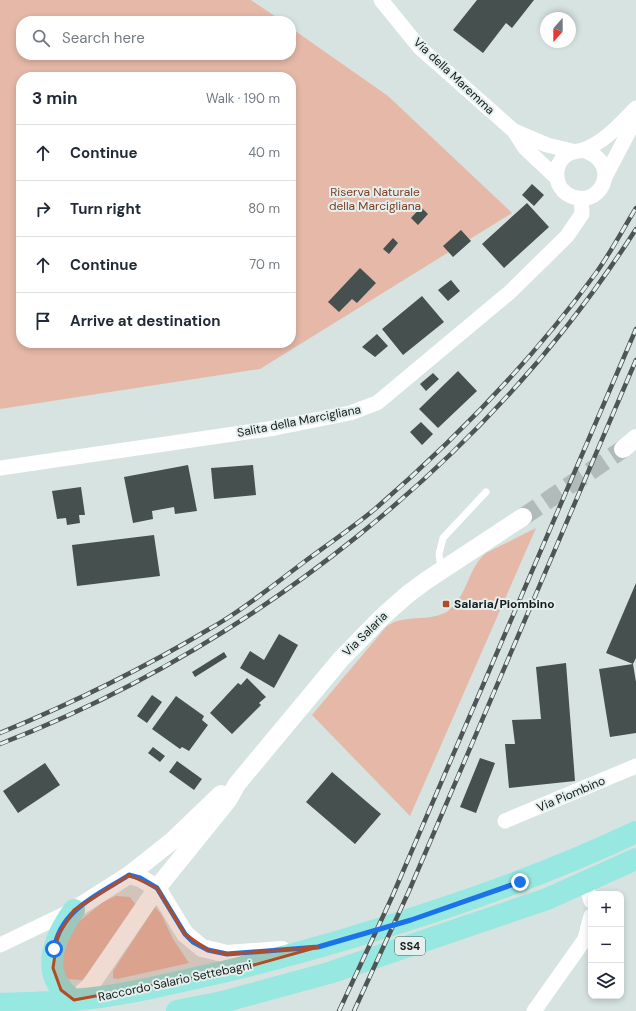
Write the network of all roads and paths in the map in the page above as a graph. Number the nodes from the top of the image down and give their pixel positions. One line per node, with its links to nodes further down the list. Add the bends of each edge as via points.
1 (381, 0): 4 (street, Via della Maremma, via 420,48)
2 (636, 108): 5 (street, via 607,136)
3 (636, 118): 6 (street)
4 (514, 132): 5 (street, Via della Maremma, via 547,145); 7 (street, Via della Maremma, via 525,148)
5 (578, 150): 6 (street, via 592,152 600,159); 7 (street, via 559,162)
6 (605, 177): 8 (street, via 597,192)
7 (557, 178): 8 (street, via 565,193)
8 (581, 199): 9 (street, Salita della Marcigliana, via 582,214 567,236 510,292 377,403 350,413 275,428)
9 (0, 468)
10 (486, 492): 12 (lane, via 443,538 438,554)
11 (523, 517): 12 (street, Via Salaria)
12 (442, 570): 14 (street, Via Salaria, via 408,594 354,645)
13 (636, 766): 15 (street, Via Piombino)
14 (237, 784): 18 (street, via 220,794 172,841); 19 (street, via 228,800)
15 (505, 821)
16 (636, 832): 24 (main road, Raccordo Salario Settebagni / SS4, via 566,864 495,892)
17 (636, 859): 20 (main road, SS4)
18 (129, 875): 19 (street); 21 (street)
19 (157, 888): 24 (street, via 185,934 208,950 231,954); 26 (street)
20 (588, 891): 27 (main road, SS4, via 547,899 329,973)
21 (74, 910): 23 (street); 26 (main road, via 58,935 53,968 56,982)
22 (588, 926): 28 (street, via 584,939)
23 (0, 945)
24 (318, 947): 26 (main road, Raccordo Salario Settebagni / SS4, via 236,970)
25 (0, 1004): 26 (main road, SS4)
26 (75, 1006)
27 (177, 1011)
28 (534, 1011)

